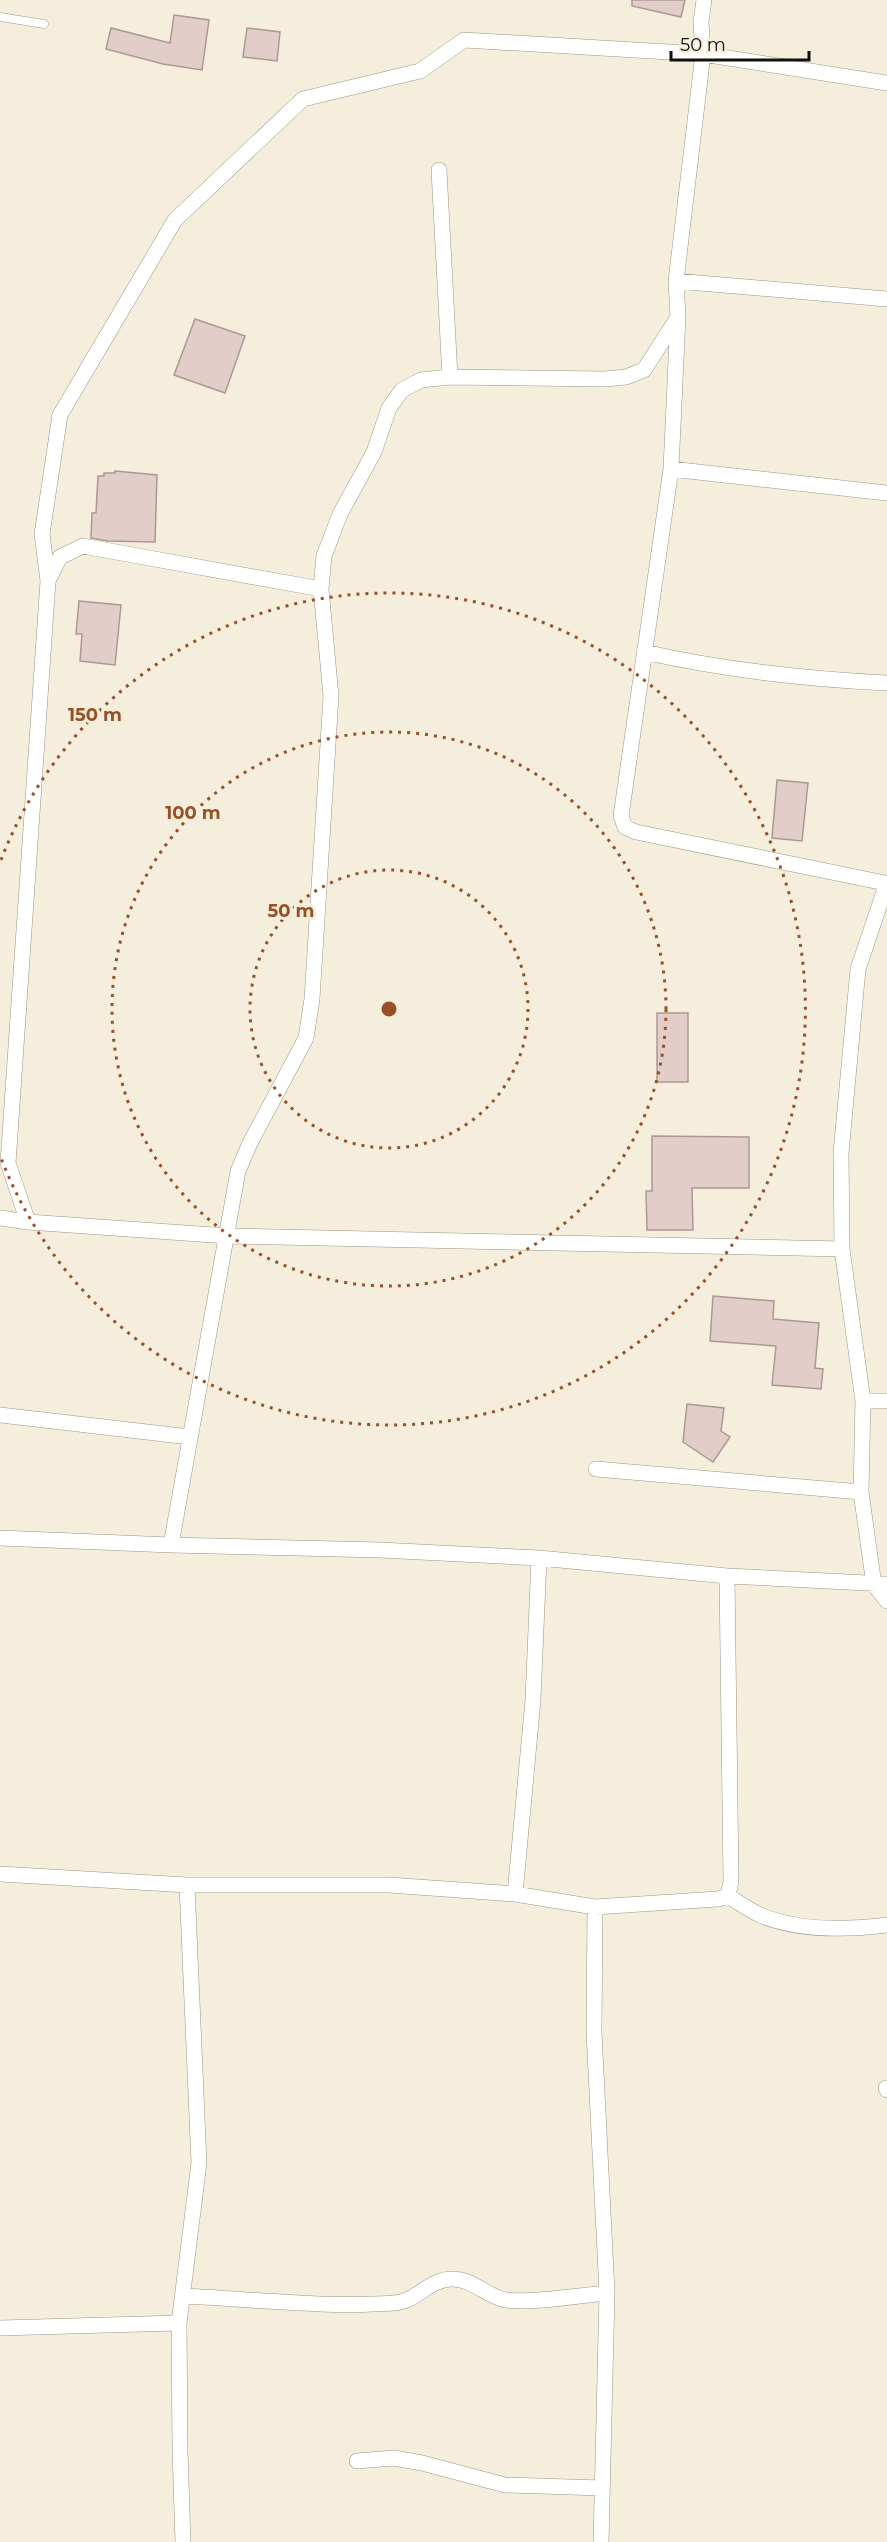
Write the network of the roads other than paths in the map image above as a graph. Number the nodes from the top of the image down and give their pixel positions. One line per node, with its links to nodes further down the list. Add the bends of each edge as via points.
1 (704, 0): 4 (street)
2 (0, 16): 3 (lane)
3 (44, 24)
4 (703, 54): 5 (street); 7 (street); 13 (street, via 464,40 420,71 303,99 176,220 60,415 42,534)
5 (887, 83)
6 (440, 170): 10 (street)
7 (676, 281): 8 (street); 9 (street)
8 (887, 299)
9 (678, 317): 10 (street, via 644,370 626,377); 11 (street)
10 (450, 376): 14 (street, via 421,380 402,390 389,408 374,452 340,514 324,556)
11 (671, 469): 12 (street); 15 (street)
12 (887, 493)
13 (48, 581): 14 (street, via 60,557 83,546); 18 (street)
14 (321, 589): 22 (street, via 331,696 312,999 306,1038 238,1171)
15 (644, 652): 16 (street, via 741,670); 17 (street, via 621,816 625,827)
16 (887, 682)
17 (886, 883): 23 (street, via 858,969 841,1153)
18 (8, 1163): 19 (street); 21 (street)
19 (0, 1176)
20 (0, 1218): 21 (street)
21 (28, 1222): 22 (street)
22 (228, 1236): 23 (street); 27 (street)
23 (842, 1250): 24 (street)
24 (863, 1401): 25 (street); 29 (street)
25 (887, 1401)
26 (0, 1415): 27 (street)
27 (190, 1437): 31 (street)
28 (597, 1469): 29 (street)
29 (861, 1492): 34 (street)
30 (0, 1538): 31 (street)
31 (171, 1545): 32 (street)
32 (539, 1558): 33 (street); 38 (street, via 533,1700)
33 (727, 1576): 34 (street); 39 (street, via 731,1881)
34 (880, 1584): 35 (street)
35 (887, 1601)
36 (0, 1874): 37 (street)
37 (187, 1885): 38 (street, via 389,1885); 43 (street, via 199,2163)
38 (515, 1894): 40 (street)
39 (728, 1896): 40 (street); 41 (street, via 761,1915 800,1925)
40 (595, 1907): 42 (street, via 594,2032)
41 (887, 1925)
42 (607, 2293): 43 (street, via 514,2301 503,2300 471,2282 452,2279 435,2281 397,2303); 47 (street)
43 (183, 2296): 44 (street)
44 (179, 2323): 45 (street); 48 (street)
45 (0, 2328)
46 (357, 2461): 47 (street, via 394,2458 505,2485)
47 (602, 2488): 49 (street)
48 (183, 2542)
49 (601, 2542)

